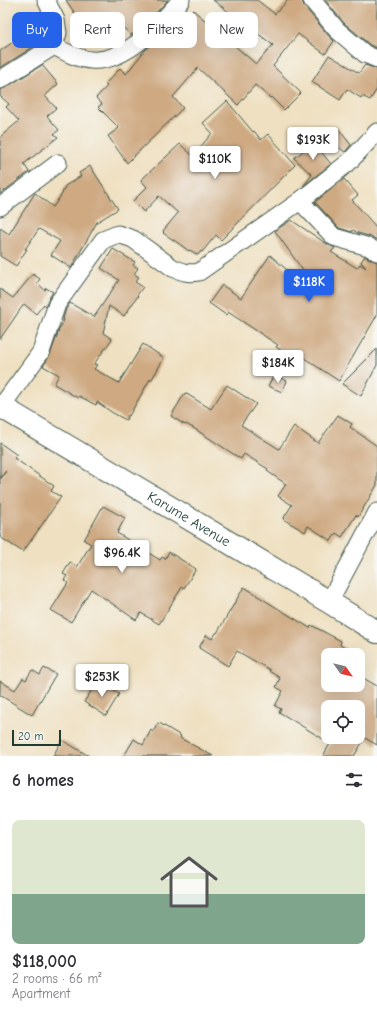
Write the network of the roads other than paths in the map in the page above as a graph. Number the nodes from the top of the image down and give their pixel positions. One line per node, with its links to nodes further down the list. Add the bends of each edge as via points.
1 (46, 0): 4 (street)
2 (181, 0): 6 (street, via 164,20 138,43 121,53 105,59 91,60 70,55)
3 (312, 0): 7 (street, via 337,30 365,54)
4 (52, 12)
5 (51, 48): 8 (street)
6 (58, 48)
7 (377, 59)
8 (0, 80)
9 (377, 132): 11 (street, via 349,162)
10 (58, 163): 12 (street)
11 (300, 201): 13 (street, via 334,237 369,247); 14 (street, via 199,272 189,273 173,268 133,239 118,234 103,240 58,304 41,352)
12 (0, 207)
13 (377, 252)
14 (1, 406): 16 (main road, Karume Avenue)
15 (377, 512): 16 (street)
16 (329, 602): 17 (main road, Karume Avenue)
17 (377, 632)

